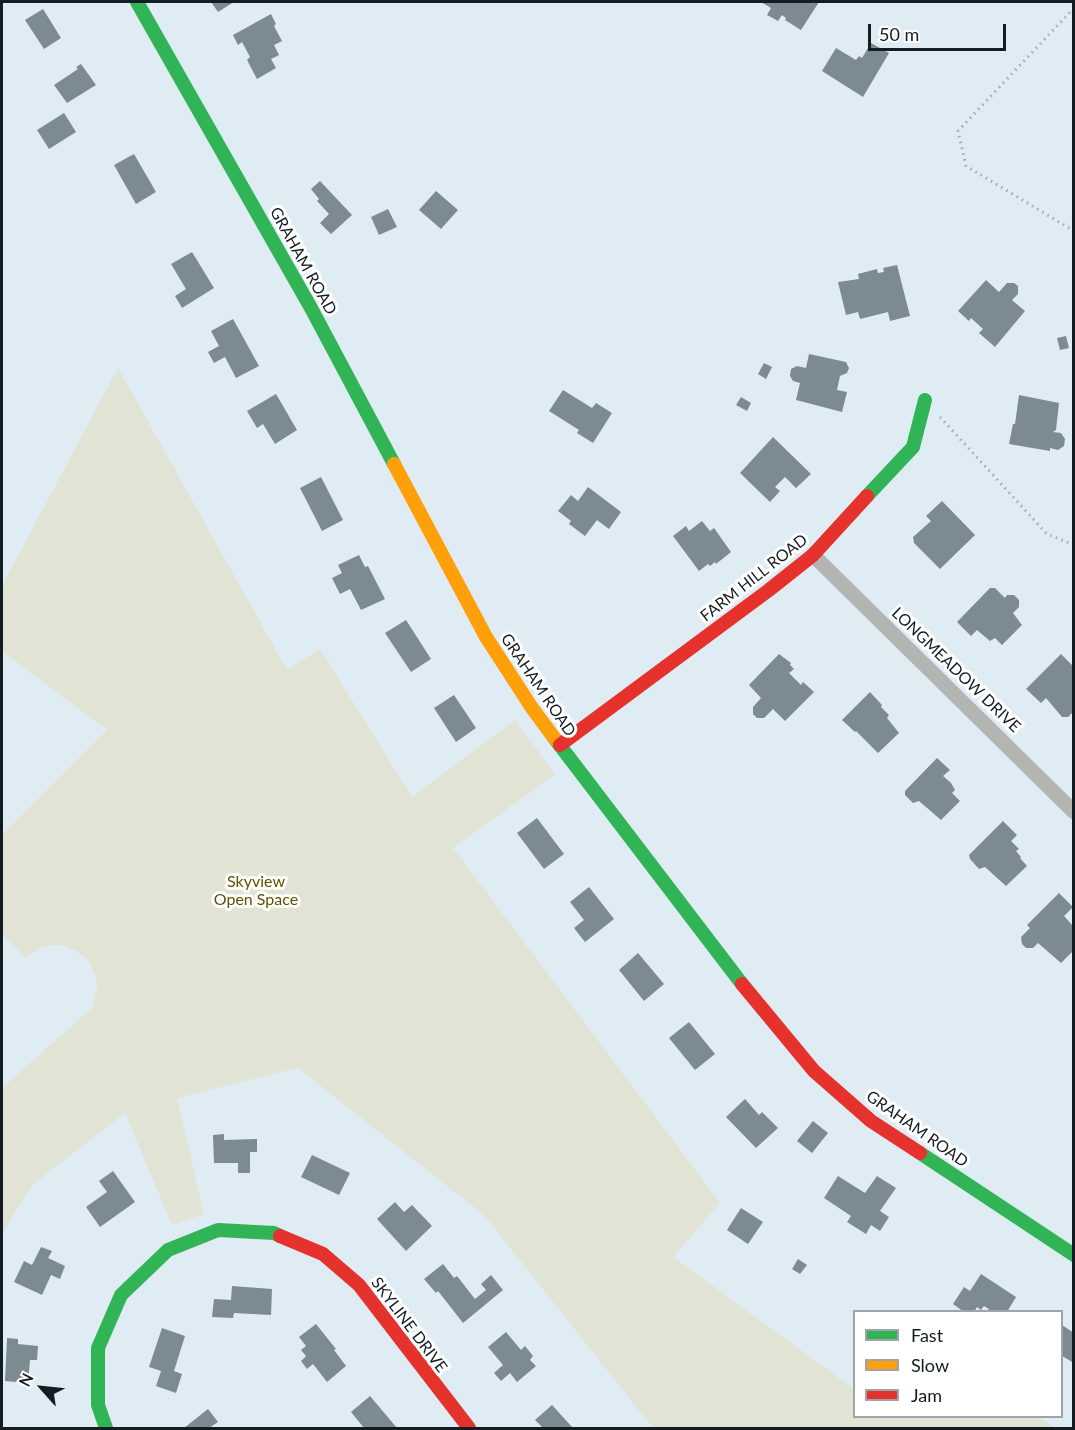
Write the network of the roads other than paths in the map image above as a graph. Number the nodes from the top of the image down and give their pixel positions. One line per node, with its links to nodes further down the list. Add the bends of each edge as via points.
1 (137, 2): 4 (street, GRAHAM ROAD, via 311,308 486,637)
2 (925, 400): 3 (street, FARM HILL ROAD, via 913,447)
3 (813, 555): 4 (street, FARM HILL ROAD); 5 (street, LONGMEADOW DRIVE)
4 (560, 745): 6 (street, GRAHAM ROAD, via 753,999 814,1071 871,1121)
5 (1074, 812)
6 (1074, 1255)
7 (106, 1428): 8 (street, SKYLINE DRIVE, via 98,1405 98,1348 121,1295 168,1250 218,1230 274,1233 323,1254 358,1285)
8 (469, 1428)

